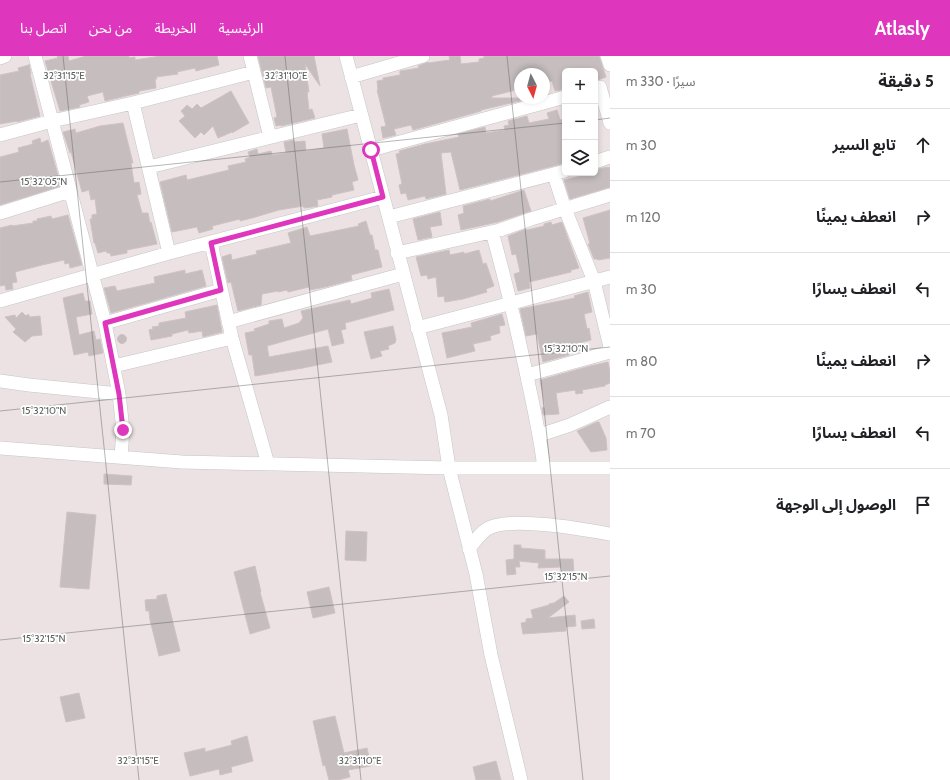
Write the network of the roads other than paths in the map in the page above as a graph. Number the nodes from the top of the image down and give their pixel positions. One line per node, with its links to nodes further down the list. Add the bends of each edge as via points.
1 (5, 56): 7 (street)
2 (34, 56): 15 (street)
3 (250, 56): 9 (street)
4 (346, 56): 10 (street)
5 (423, 56): 10 (street)
6 (607, 56): 8 (street)
7 (0, 58)
8 (610, 65)
9 (254, 72): 13 (street); 18 (street)
10 (351, 77): 14 (street)
11 (602, 87): 16 (street)
12 (562, 98): 19 (street)
13 (133, 104): 15 (street); 22 (street)
14 (361, 115): 18 (street); 19 (street)
15 (52, 121): 17 (street); 24 (street)
16 (610, 123)
17 (0, 135)
18 (270, 137): 22 (street)
19 (371, 150): 26 (street)
20 (610, 157): 21 (street)
21 (598, 161)
22 (149, 167): 32 (street)
23 (560, 173): 27 (street); 29 (street)
24 (70, 191): 28 (street); 35 (street)
25 (610, 195): 27 (street)
26 (383, 197): 29 (street); 31 (street)
27 (564, 209): 30 (street); 37 (street)
28 (0, 213)
29 (388, 217): 33 (street)
30 (492, 232): 33 (street); 40 (street)
31 (211, 243): 32 (street); 38 (street)
32 (169, 253): 35 (street)
33 (397, 253): 34 (street)
34 (403, 274): 41 (street); 43 (street)
35 (92, 275): 39 (street); 42 (street)
36 (610, 277): 37 (street)
37 (594, 281): 40 (street); 45 (street)
38 (221, 290): 41 (street); 42 (street)
39 (0, 301)
40 (511, 303): 43 (street); 48 (street)
41 (228, 322): 44 (street)
42 (105, 323): 47 (street)
43 (417, 328): 56 (street, via 441,415)
44 (232, 338): 47 (street); 55 (street)
45 (610, 347)
46 (610, 352): 48 (street)
47 (114, 366): 50 (street)
48 (526, 374): 52 (street)
49 (0, 380): 50 (street)
50 (119, 394): 54 (street, via 123,430)
51 (610, 407): 52 (street)
52 (540, 435): 57 (street)
53 (0, 448): 54 (street)
54 (121, 457): 55 (street, via 182,462)
55 (268, 464): 56 (street)
56 (449, 468): 57 (street); 60 (street)
57 (544, 468): 58 (street)
58 (610, 468)
59 (610, 534): 60 (street, via 505,523 490,527)
60 (469, 548): 61 (street)
61 (521, 780)

